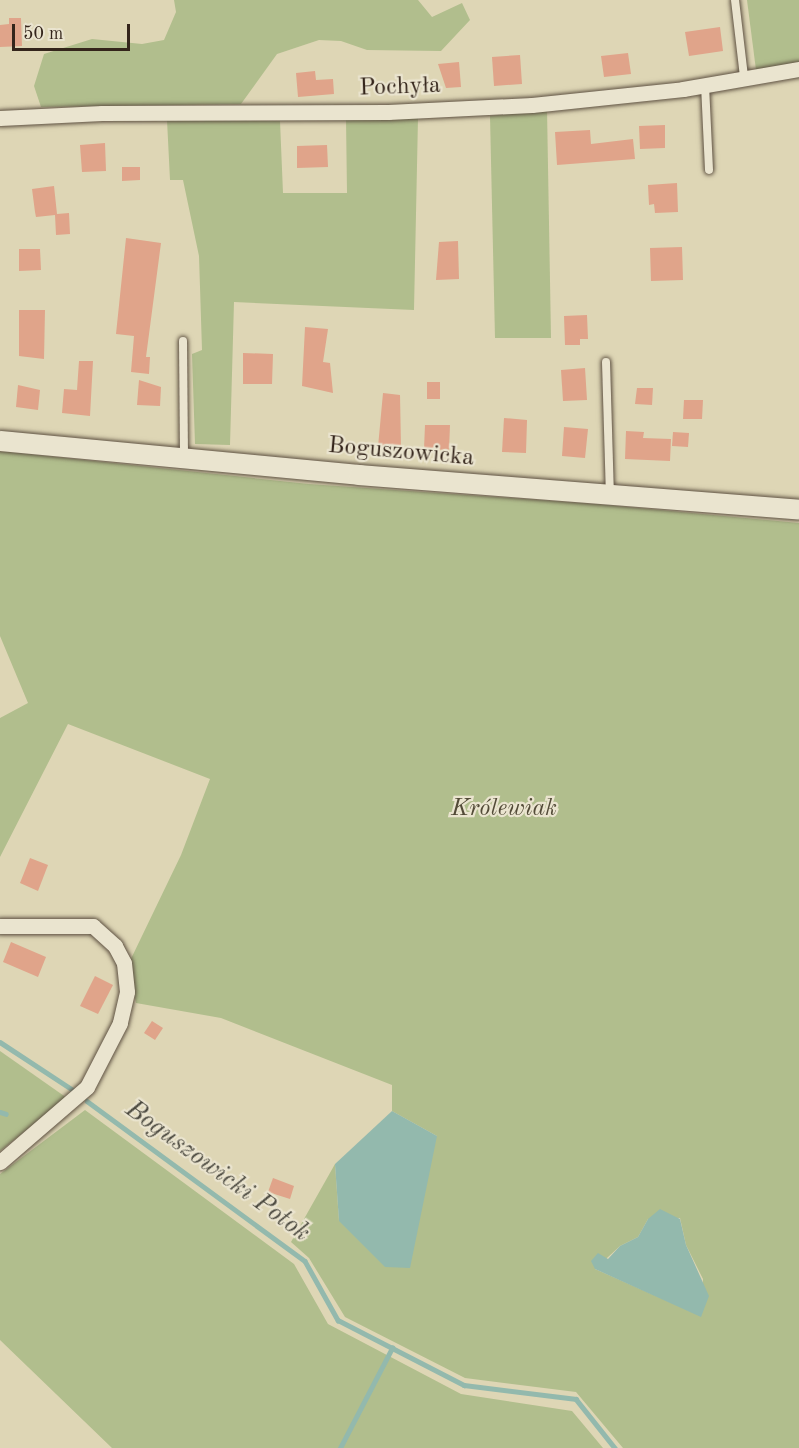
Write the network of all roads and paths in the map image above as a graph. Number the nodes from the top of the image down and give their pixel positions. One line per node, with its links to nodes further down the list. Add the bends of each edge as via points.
1 (735, 0): 3 (lane)
2 (799, 69): 3 (street, Pochyła)
3 (744, 77): 4 (street, Pochyła)
4 (705, 85): 5 (street, Pochyła, via 532,105 387,112 102,113); 6 (lane)
5 (0, 118)
6 (709, 170)
7 (183, 341): 10 (lane)
8 (606, 362): 11 (lane)
9 (0, 441): 10 (street, Boguszowicka)
10 (184, 459): 11 (street, Boguszowicka)
11 (610, 495): 12 (street, Boguszowicka)
12 (799, 510)
13 (0, 926): 14 (street, via 93,926 116,946 124,963 127,992 120,1023 87,1087)
14 (0, 1162)

